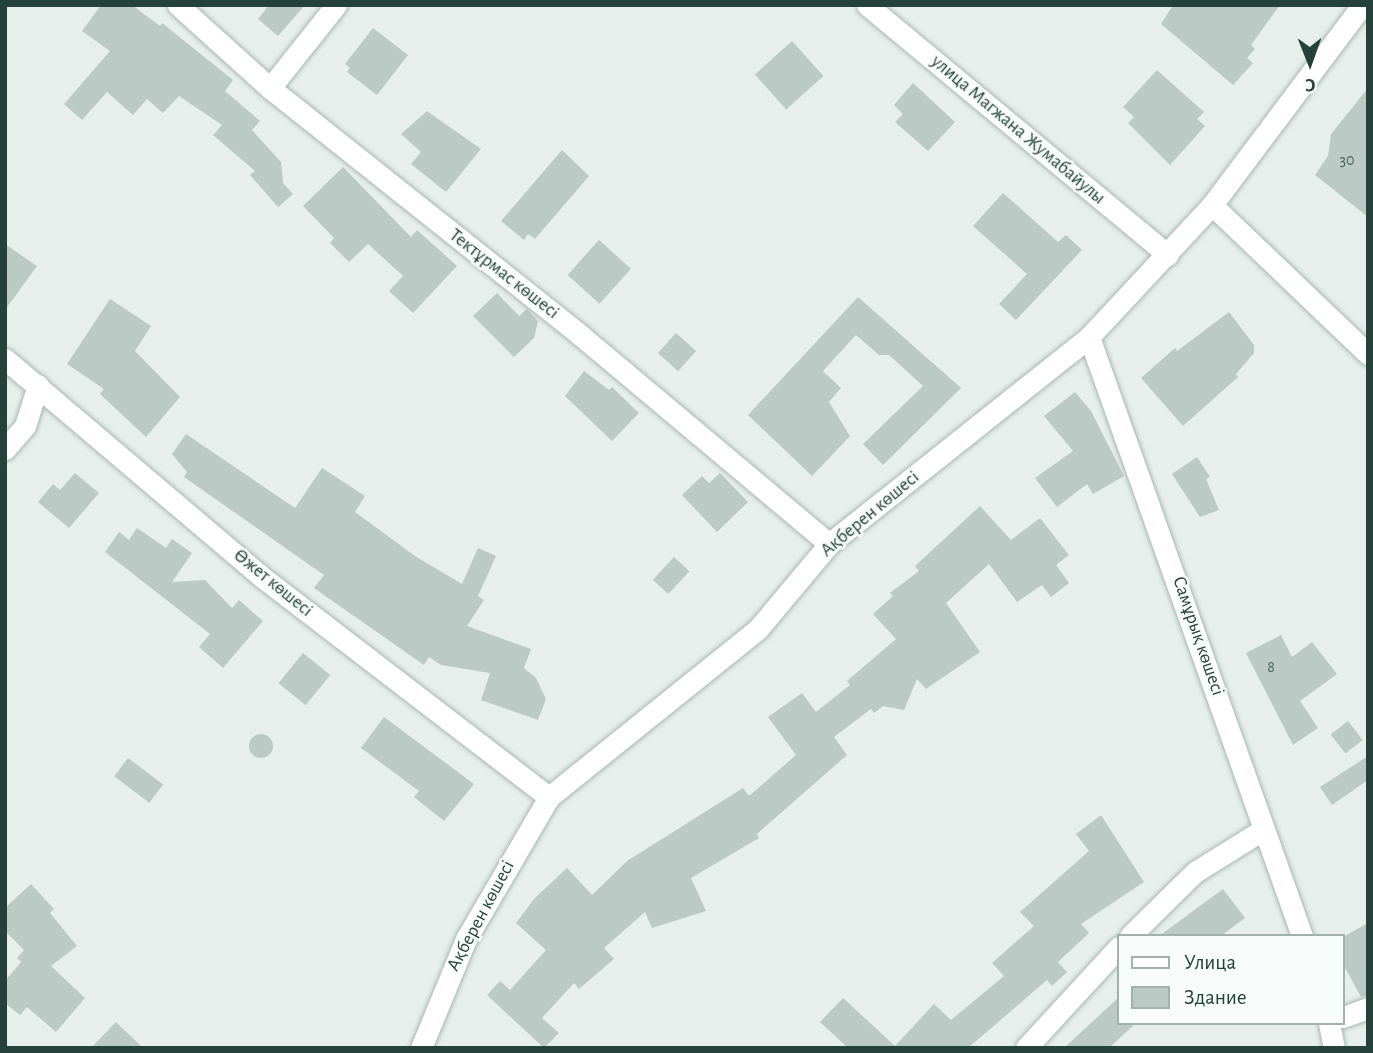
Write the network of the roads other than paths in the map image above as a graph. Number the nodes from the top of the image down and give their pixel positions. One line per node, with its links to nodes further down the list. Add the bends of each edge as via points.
1 (178, 5): 5 (street, Тектұрмас көшесі)
2 (336, 5): 5 (street)
3 (867, 5): 7 (street, улица Магжана Жумабайулы)
4 (1362, 5): 6 (street, Ақберен көшесі)
5 (270, 88): 13 (street, Тектұрмас көшесі, via 579,334)
6 (1212, 205): 7 (street, Ақберен көшесі); 9 (street)
7 (1168, 255): 8 (street, Ақберен көшесі)
8 (1089, 337): 13 (street, Ақберен көшесі); 15 (street, Самұрық көшесі)
9 (1368, 354)
10 (5, 359): 11 (street, Өжет көшесі)
11 (38, 384): 12 (street, via 25,426); 14 (street, Өжет көшесі, via 262,577)
12 (5, 449)
13 (829, 544): 14 (street, Ақберен көшесі, via 758,629)
14 (549, 797): 22 (street, Ақберен көшесі, via 466,939)
15 (1264, 829): 16 (street, via 1195,872); 17 (street, Самұрық көшесі)
16 (1132, 934)
17 (1301, 934)
18 (1118, 948): 23 (street)
19 (1368, 1008): 20 (street)
20 (1345, 1016)
21 (1329, 1025): 24 (street)
22 (421, 1048)
23 (1026, 1048)
24 (1334, 1048)

